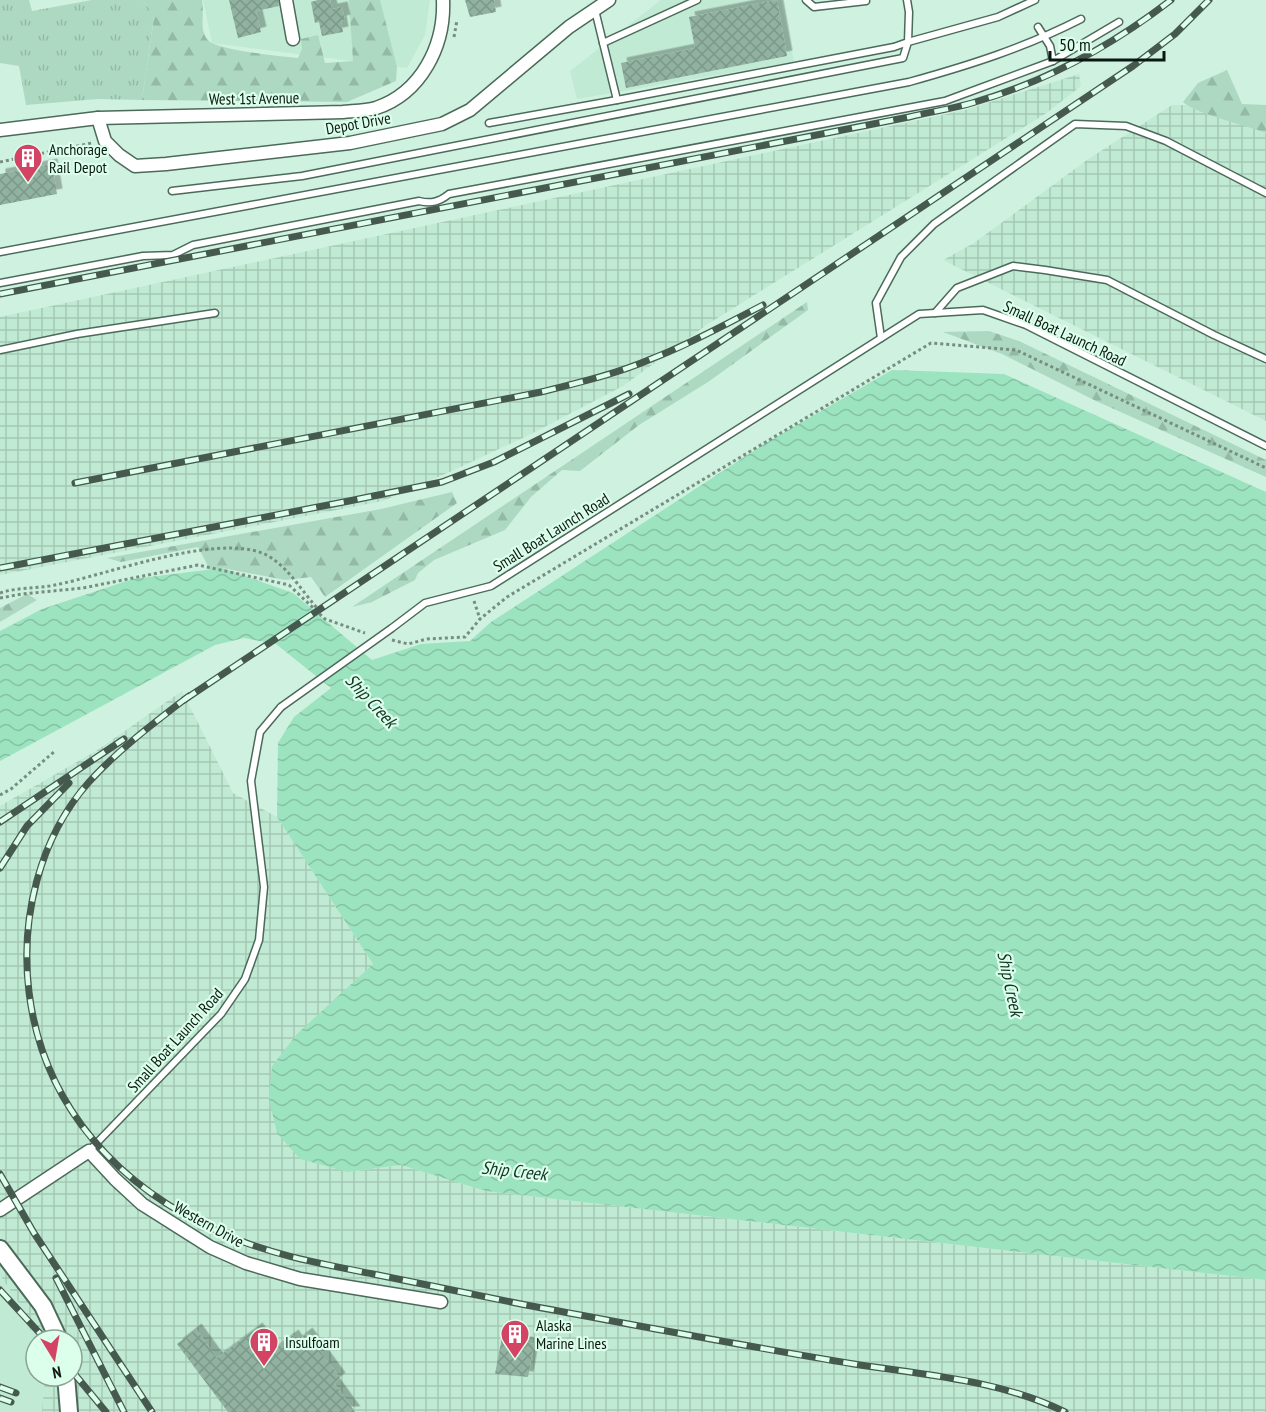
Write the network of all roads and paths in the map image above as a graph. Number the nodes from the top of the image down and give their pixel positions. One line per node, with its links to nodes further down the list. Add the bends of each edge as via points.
1 (286, 0): 14 (street)
2 (609, 0): 9 (street, Depot Drive)
3 (697, 0): 16 (lane)
4 (806, 0): 8 (lane, via 814,7)
5 (907, 0): 15 (lane)
6 (1035, 0): 15 (lane, via 998,17)
7 (443, 1): 19 (street, West 1st Avenue, via 440,36 431,62 414,85 375,108)
8 (866, 1)
9 (595, 9): 16 (lane); 19 (street, Depot Drive, via 470,110 442,124 350,143 135,166 105,141)
10 (1081, 19): 13 (lane)
11 (1119, 22): 17 (lane)
12 (1038, 27): 13 (lane)
13 (1045, 38): 17 (lane); 24 (lane, via 975,64 909,82)
14 (293, 39)
15 (908, 42): 18 (lane); 22 (lane, via 903,58 302,176)
16 (603, 43): 18 (lane)
17 (1053, 60): 25 (lane, via 945,101 449,194 441,201 419,201 193,245 173,255 143,256)
18 (617, 100): 20 (lane)
19 (98, 118): 21 (street, West 1st Avenue)
20 (489, 123)
21 (0, 130)
22 (172, 191)
23 (1266, 194): 28 (lane, via 1166,141 1126,126 1075,124 934,224 901,257 876,303)
24 (0, 252)
25 (0, 283)
26 (215, 313): 29 (lane)
27 (935, 313): 28 (lane, Small Boat Launch Road, via 919,314); 30 (lane, via 957,288 1013,266 1046,270 1107,280); 31 (lane, Small Boat Launch Road, via 983,310 1026,325)
28 (881, 338): 32 (lane, Small Boat Launch Road, via 491,586)
29 (0, 350)
30 (1266, 359)
31 (1266, 446)
32 (470, 591): 35 (path); 38 (lane, Small Boat Launch Road, bridge, via 425,603 281,707 260,732 251,781 264,886 259,940 246,980 221,1014)
33 (0, 593): 34 (path, via 53,586 195,551 236,548 262,553 281,565)
34 (326, 619)
35 (480, 619)
36 (56, 751): 37 (path)
37 (0, 795)
38 (89, 1151): 39 (street); 41 (street, Western Drive, via 142,1204 210,1247 246,1263 300,1279)
39 (0, 1210)
40 (0, 1249): 42 (street, via 43,1306)
41 (441, 1302)
42 (53, 1328)
43 (67, 1388): 44 (street)
44 (69, 1412)

